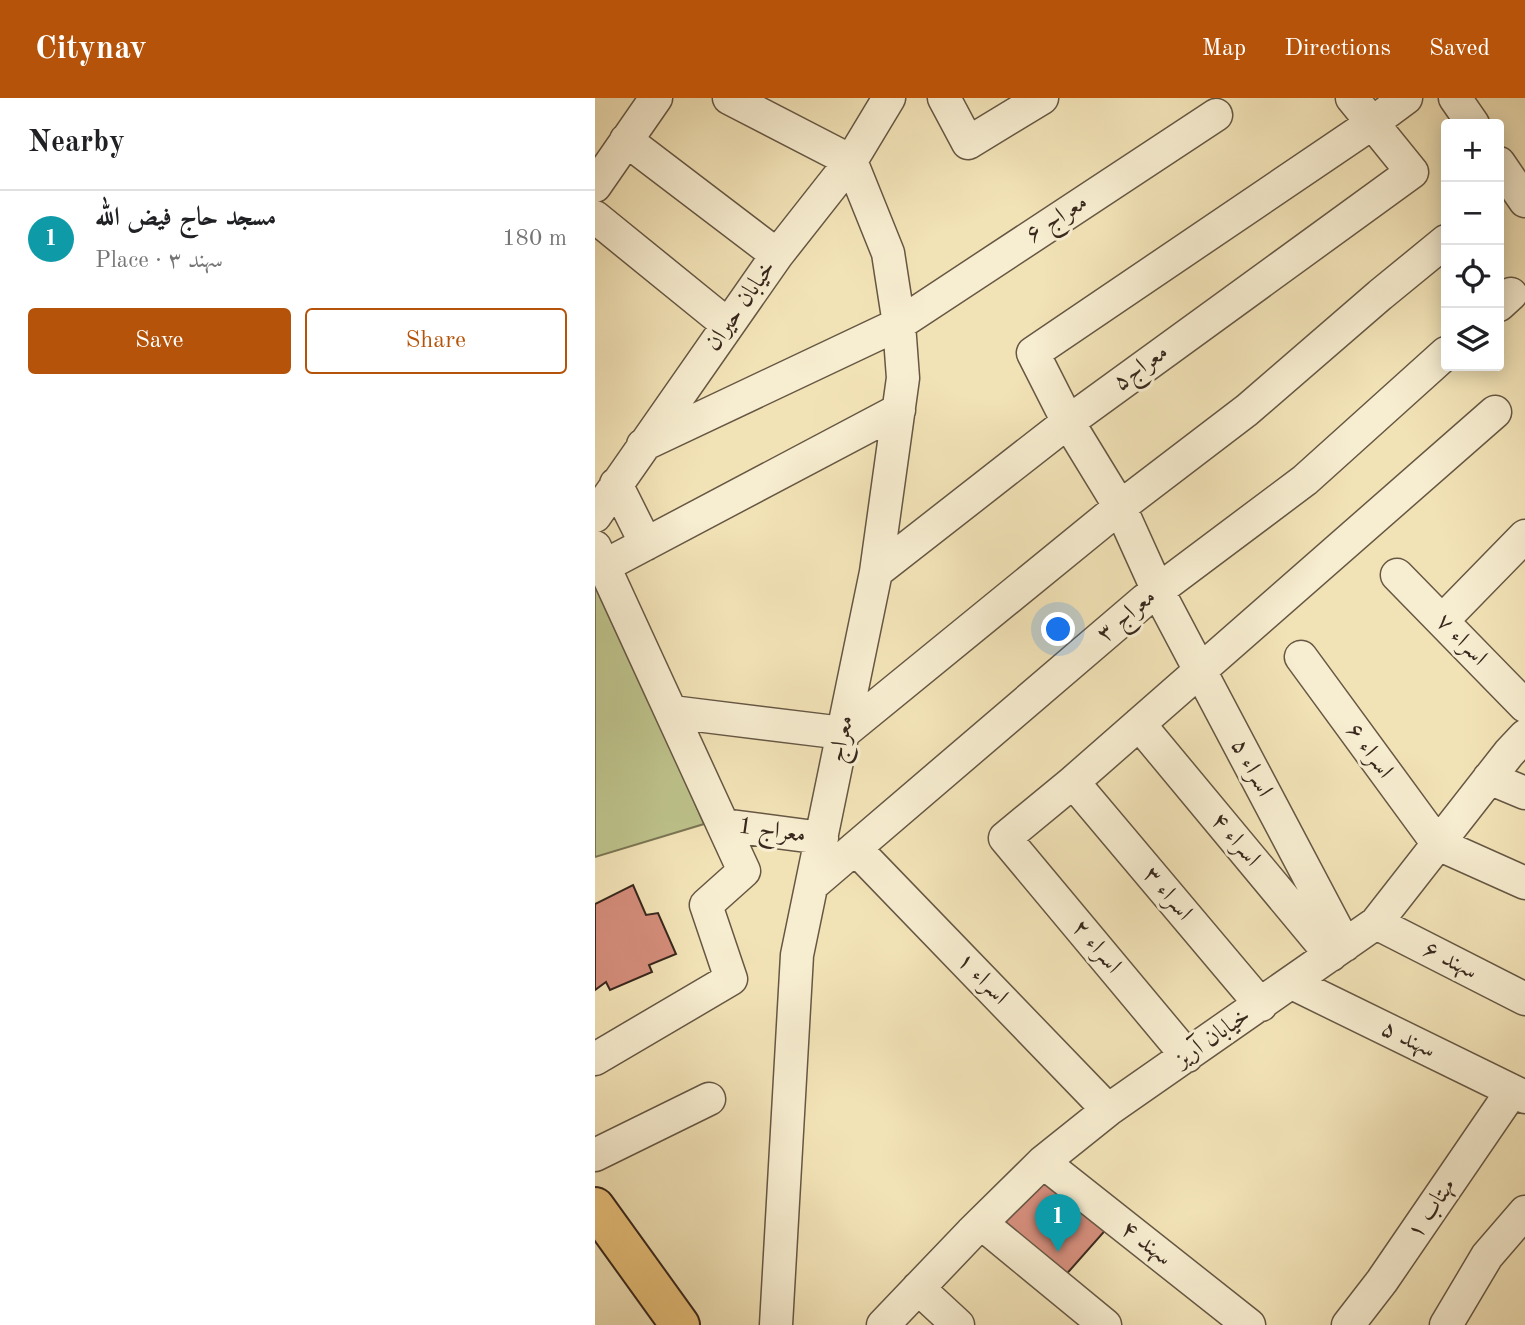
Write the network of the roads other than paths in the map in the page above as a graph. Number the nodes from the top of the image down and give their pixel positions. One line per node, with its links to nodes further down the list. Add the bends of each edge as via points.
1 (656, 98): 13 (street)
2 (729, 98): 14 (street)
3 (910, 98): 9 (street)
4 (944, 98): 5 (street, via 968,144)
5 (1042, 98)
6 (1352, 98): 12 (street)
7 (1406, 98): 12 (street)
8 (1455, 98): 11 (street)
9 (882, 110): 14 (street, خیابان حیران)
10 (1216, 115): 19 (street, معراج ۶)
11 (1470, 119)
12 (1371, 124): 24 (street, اسراء ۵, via 1033,353); 24 (street, معراج۵, via 1412,172)
13 (626, 140): 15 (street); 18 (street)
14 (851, 161): 18 (street, خیابان حیران); 19 (street, معراج, via 888,253)
15 (595, 186)
16 (595, 217): 20 (street)
17 (1441, 245): 27 (street, via 1247,410)
18 (777, 255): 20 (street, خیابان حیران)
19 (899, 324): 22 (street, معراج, via 903,378); 25 (street, معراج ۶)
20 (728, 325): 25 (street, خیابان حیران)
21 (1441, 358): 33 (street, معراج ۳, via 1305,480)
22 (899, 410): 29 (street); 31 (street, معراج)
23 (1495, 412): 36 (street)
24 (1068, 422): 27 (street, اسراء ۵); 31 (street, معراج۵)
25 (643, 445): 26 (street, خیابان حیران)
26 (602, 501): 29 (street)
27 (1121, 508): 33 (street, اسراء ۵); 40 (street)
28 (1525, 536): 34 (street)
29 (646, 544): 30 (street)
30 (599, 557): 38 (street)
31 (876, 572): 40 (street, معراج)
32 (1397, 575): 34 (street, اسراء ۷)
33 (1158, 591): 36 (street, اسراء ۵); 48 (street, معراج ۳)
34 (1442, 621): 37 (street, اسراء ۷)
35 (1301, 657): 47 (street, اسراء ۶)
36 (1200, 671): 39 (street); 52 (street, اسراء ۵)
37 (1525, 706)
38 (673, 712): 40 (street); 45 (street)
39 (1139, 724): 43 (street); 52 (street, اسراء ۴)
40 (843, 733): 46 (street, معراج)
41 (1525, 736): 42 (street, خیابان آریز)
42 (1489, 778): 44 (street); 47 (street, خیابان آریز)
43 (1073, 782): 55 (street, اسراء ۳); 56 (street, اسراء ۲, via 1005,838)
44 (1525, 793)
45 (723, 825): 46 (street, معراج 1); 57 (street, via 744,871 706,905 731,979)
46 (822, 838): 50 (street, معراج)
47 (1438, 844): 49 (street); 51 (street, خیابان آریز)
48 (855, 848): 50 (street, معراج ۳); 60 (street, اسراء ۱)
49 (1525, 883)
50 (812, 885): 69 (street, معراج, via 797,955)
51 (1376, 923): 52 (street, خیابان آریز); 54 (street, سهند ۶)
52 (1338, 950): 53 (street, خیابان آریز)
53 (1292, 983): 55 (street, خیابان آریز); 58 (street, سهند ۵)
54 (1525, 999)
55 (1261, 1005): 56 (street, خیابان آریز)
56 (1187, 1056): 60 (street, خیابان آریز)
57 (595, 1059)
58 (1519, 1094): 74 (street, مهتاب ۱)
59 (709, 1099): 61 (street)
60 (1108, 1110): 62 (street, خیابان آریز)
61 (595, 1155)
62 (1043, 1162): 64 (street, خیابان آریز); 73 (street, سهند ۴)
63 (595, 1207): 68 (main road)
64 (981, 1223): 66 (street, خیابان آریز); 72 (street)
65 (1522, 1239): 67 (street, via 1487,1256)
66 (918, 1288): 70 (street, خیابان آریز); 71 (street)
67 (1456, 1319)
68 (680, 1325)
69 (776, 1325)
70 (883, 1325)
71 (958, 1325)
72 (1105, 1325)
73 (1249, 1325)
74 (1349, 1325)

